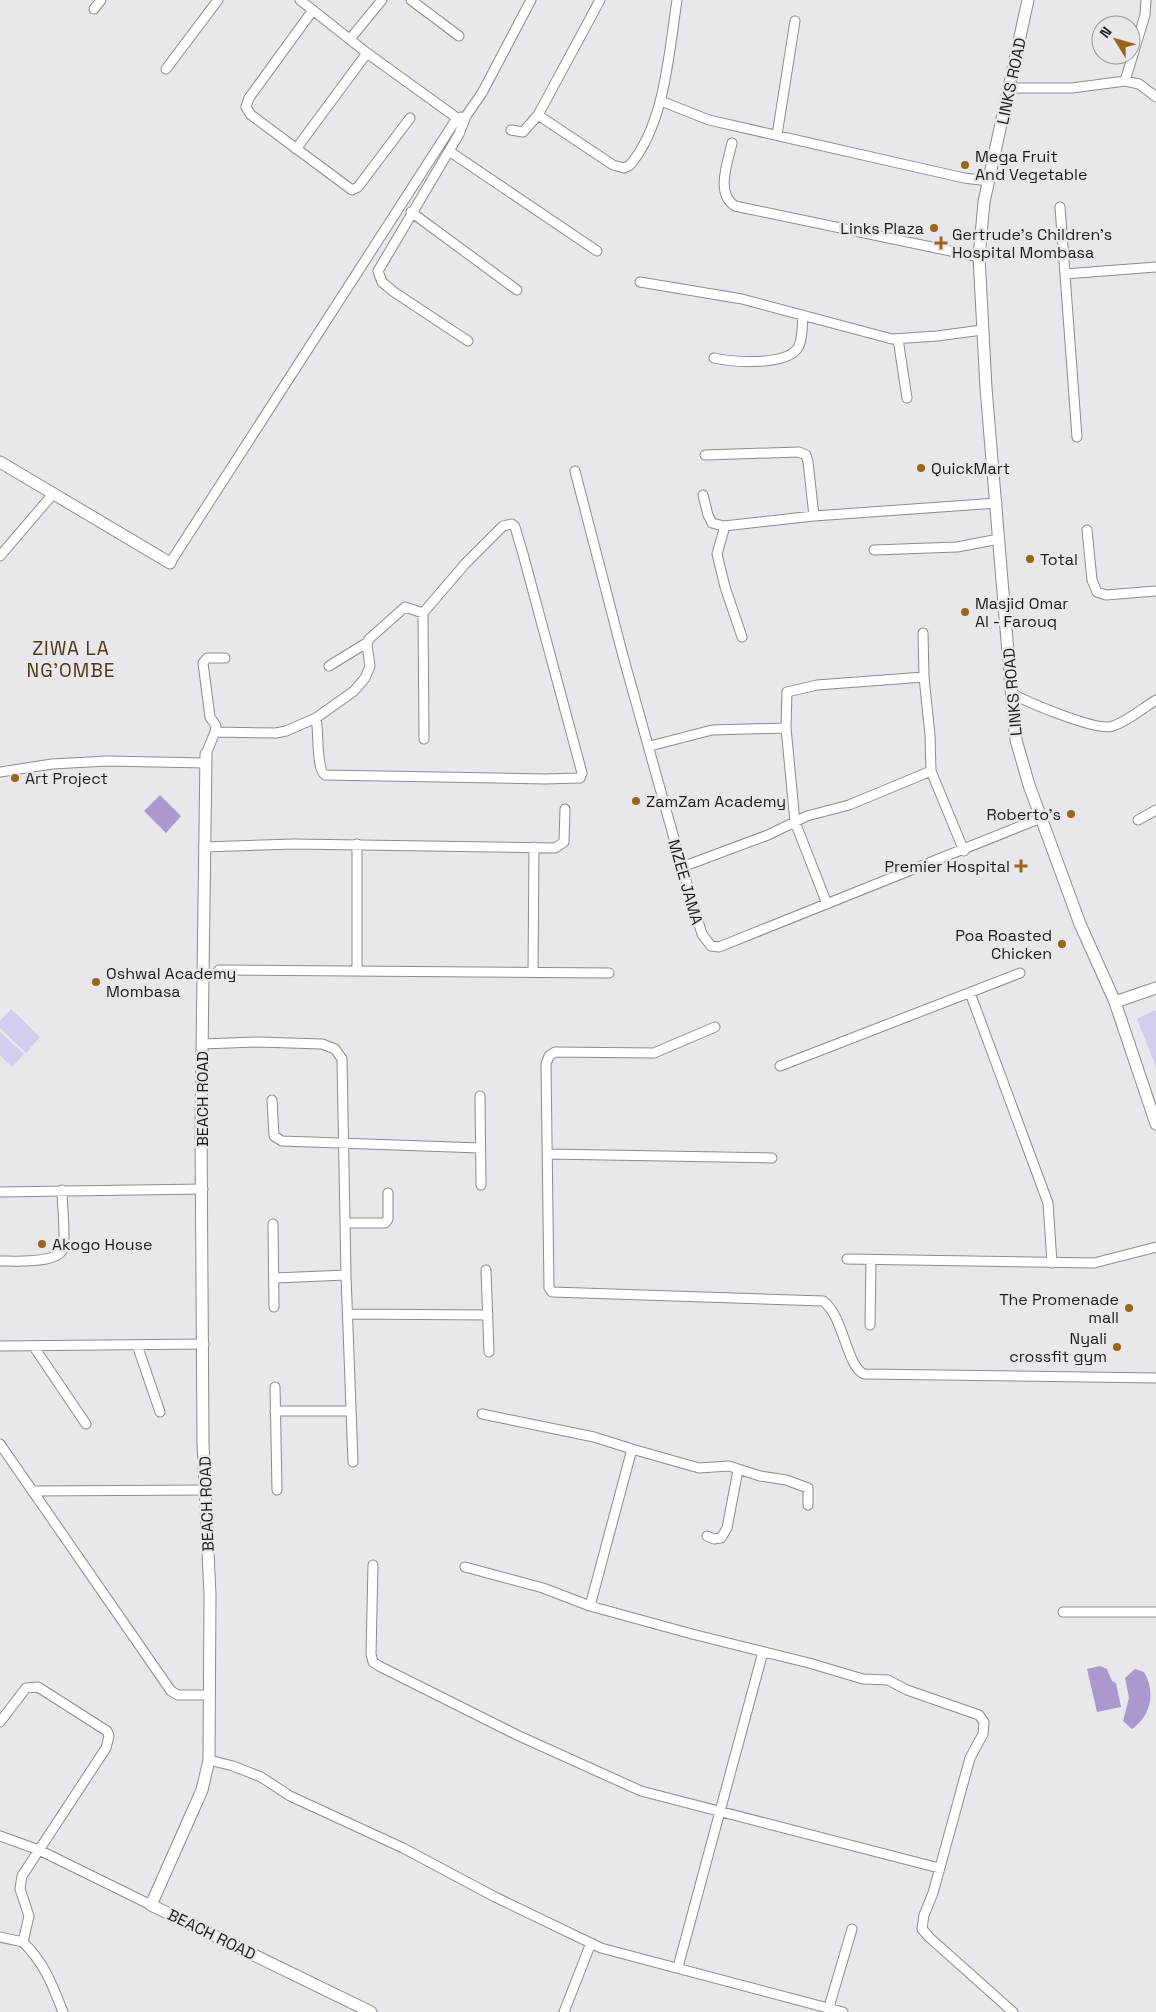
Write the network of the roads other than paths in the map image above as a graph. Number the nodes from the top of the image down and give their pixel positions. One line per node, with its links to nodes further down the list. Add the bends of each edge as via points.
1 (101, 0): 11 (street)
2 (218, 0): 17 (street)
3 (300, 0): 12 (street)
4 (382, 0): 15 (street)
5 (411, 0): 14 (street)
6 (531, 0): 23 (street, via 482,92)
7 (600, 0): 22 (street)
8 (677, 0): 21 (street)
9 (1028, 0): 19 (main road, LINKS ROAD)
10 (1146, 0): 18 (street, via 1145,15)
11 (94, 9)
12 (313, 10): 15 (street); 28 (street, via 247,104 251,115)
13 (795, 21): 26 (street)
14 (459, 36)
15 (350, 39): 16 (street)
16 (367, 53): 23 (street); 28 (street)
17 (166, 69)
18 (1125, 80): 19 (street, via 1072,88); 20 (street, via 1139,84)
19 (1009, 88): 30 (main road, LINKS ROAD)
20 (1156, 97)
21 (661, 102): 22 (street, via 633,162 624,168 613,165); 26 (street, via 709,120)
22 (538, 115): 25 (street, via 523,132)
23 (461, 117): 29 (street); 58 (street)
24 (410, 118): 28 (street, via 355,190 346,188)
25 (511, 130)
26 (776, 135): 30 (street, via 954,176)
27 (732, 143): 34 (street, via 725,186 727,197 735,206)
28 (296, 149)
29 (449, 150): 32 (street); 33 (street)
30 (989, 181): 34 (main road, LINKS ROAD)
31 (1060, 207): 36 (street)
32 (410, 212): 38 (street); 42 (street, via 378,268 379,278 394,292)
33 (597, 251)
34 (978, 257): 40 (main road, LINKS ROAD)
35 (1156, 267): 36 (street)
36 (1065, 274): 45 (street)
37 (640, 282): 39 (street, via 742,299)
38 (517, 290)
39 (804, 315): 41 (street); 43 (street, via 798,348 792,353 749,363)
40 (982, 330): 41 (street); 51 (main road, LINKS ROAD)
41 (898, 339): 44 (street)
42 (468, 340)
43 (714, 358)
44 (907, 398)
45 (1077, 437)
46 (705, 455): 52 (street, via 804,454 808,462)
47 (1, 465): 49 (main road)
48 (575, 471): 73 (street, MZEE JAMA)
49 (53, 494): 57 (street); 58 (main road)
50 (703, 495): 53 (street, via 712,523)
51 (997, 503): 52 (street); 55 (main road, LINKS ROAD)
52 (814, 516): 53 (street)
53 (725, 526): 62 (street, via 717,554)
54 (1087, 530): 59 (street, via 1092,580 1097,592 1106,595)
55 (999, 539): 56 (street, via 956,547); 67 (main road, LINKS ROAD)
56 (874, 550)
57 (0, 556)
58 (170, 562)
59 (1156, 591)
60 (423, 613): 63 (street, via 408,607 400,609); 69 (street, via 503,526 507,523 513,525 573,737 582,773 580,778 325,775 319,765); 72 (street)
61 (923, 633): 66 (street)
62 (742, 637)
63 (368, 642): 65 (street); 69 (street, via 370,666 365,678 354,691)
64 (226, 658): 71 (street, via 207,658 203,663)
65 (329, 666)
66 (924, 677): 70 (street, via 793,689 786,698); 75 (street)
67 (1011, 693): 68 (street, via 1087,724 1107,728); 79 (main road, LINKS ROAD, via 1020,757)
68 (1156, 700)
69 (316, 718): 71 (street, via 276,733)
70 (786, 728): 73 (street, via 712,730); 81 (street)
71 (215, 732): 74 (street)
72 (424, 739)
73 (650, 746): 86 (street, MZEE JAMA)
74 (205, 759): 76 (street, via 52,764); 83 (main road, BEACH ROAD)
75 (931, 771): 81 (street); 85 (street)
76 (0, 772)
77 (565, 809): 84 (street, via 563,844 555,848)
78 (1156, 810): 80 (street)
79 (1041, 818): 85 (street, MZEE JAMA); 95 (main road, LINKS ROAD, via 1080,924)
80 (1138, 820)
81 (794, 822): 86 (street); 87 (street)
82 (357, 844): 83 (street); 84 (street); 89 (street)
83 (204, 847): 97 (main road, BEACH ROAD)
84 (534, 847): 90 (street)
85 (964, 851): 87 (street, MZEE JAMA)
86 (682, 867): 87 (street, MZEE JAMA, via 702,934 715,948)
87 (827, 904)
88 (219, 970): 89 (street)
89 (357, 971): 90 (street)
90 (534, 972): 91 (street)
91 (609, 973)
92 (1020, 973): 94 (street)
93 (1156, 988): 95 (main road)
94 (970, 993): 98 (street); 117 (street, via 1048,1203)
95 (1115, 1002): 101 (main road, LINKS ROAD)
96 (715, 1027): 104 (street, via 646,1054 552,1054 546,1064)
97 (202, 1044): 102 (street, via 303,1043 322,1044 335,1049 344,1063); 107 (main road, BEACH ROAD)
98 (780, 1066)
99 (480, 1096): 103 (street)
100 (272, 1100): 102 (street, via 274,1131 278,1140)
101 (1156, 1124)
102 (344, 1143): 103 (street); 111 (street)
103 (480, 1148): 106 (street)
104 (548, 1154): 105 (street); 130 (street, via 549,1288 554,1293 823,1301 836,1317 855,1365 864,1374)
105 (772, 1158)
106 (481, 1185)
107 (203, 1189): 108 (street); 125 (main road, BEACH ROAD)
108 (62, 1190): 109 (street); 115 (street, via 64,1247 59,1255 46,1259)
109 (0, 1192)
110 (388, 1192): 111 (street, via 386,1223)
111 (345, 1223): 119 (street)
112 (273, 1224): 120 (street)
113 (1156, 1247): 117 (street, via 1105,1261)
114 (847, 1259): 116 (street)
115 (0, 1261)
116 (871, 1261): 117 (street); 124 (street)
117 (1052, 1263)
118 (486, 1270): 123 (street)
119 (346, 1275): 120 (street); 122 (street)
120 (275, 1278): 121 (street)
121 (274, 1307)
122 (348, 1314): 123 (street); 133 (street)
123 (488, 1315): 129 (street)
124 (870, 1325)
125 (204, 1344): 126 (street); 141 (main road, BEACH ROAD)
126 (136, 1345): 128 (street); 134 (street)
127 (0, 1346): 128 (street)
128 (34, 1347): 136 (street)
129 (489, 1352)
130 (1156, 1378)
131 (275, 1387): 132 (street)
132 (275, 1411): 133 (street); 142 (street)
133 (350, 1411): 139 (street)
134 (160, 1412)
135 (482, 1414): 138 (street)
136 (86, 1424)
137 (0, 1444): 143 (street)
138 (632, 1448): 140 (street, via 699,1468 729,1466); 148 (street)
139 (354, 1462)
140 (738, 1470): 144 (street, via 808,1488); 145 (street, via 722,1538)
141 (206, 1490): 143 (street); 152 (main road, BEACH ROAD)
142 (277, 1490)
143 (32, 1491): 152 (street, via 171,1691 178,1695)
144 (808, 1505)
145 (707, 1536)
146 (372, 1565): 155 (street, via 370,1654 376,1665 617,1782)
147 (465, 1567): 148 (street, via 543,1588)
148 (590, 1606): 151 (street)
149 (1062, 1612): 150 (street)
150 (1156, 1612)
151 (763, 1652): 155 (street); 158 (street, via 863,1679 888,1680 907,1690 979,1715 984,1722 984,1734 970,1758)
152 (209, 1695): 154 (main road, BEACH ROAD)
153 (0, 1722): 157 (street, via 26,1688 38,1687 107,1731 109,1736 106,1748)
154 (209, 1760): 159 (main road, BEACH ROAD, via 202,1790); 163 (street, via 261,1777 290,1796 402,1848)
155 (720, 1813): 158 (street); 164 (street)
156 (0, 1836): 157 (street)
157 (38, 1850): 159 (street); 162 (street, via 19,1884 29,1916)
158 (939, 1868): 170 (street, via 924,1915 924,1932)
159 (151, 1905): 167 (main road, BEACH ROAD)
160 (852, 1929): 165 (street)
161 (0, 1937): 162 (street)
162 (23, 1942): 166 (street, via 47,1971)
163 (590, 1943): 164 (street); 168 (street)
164 (678, 1967): 165 (street)
165 (829, 2007): 169 (street)
166 (63, 2012)
167 (371, 2012)
168 (564, 2012)
169 (843, 2012)
170 (1013, 2012)

